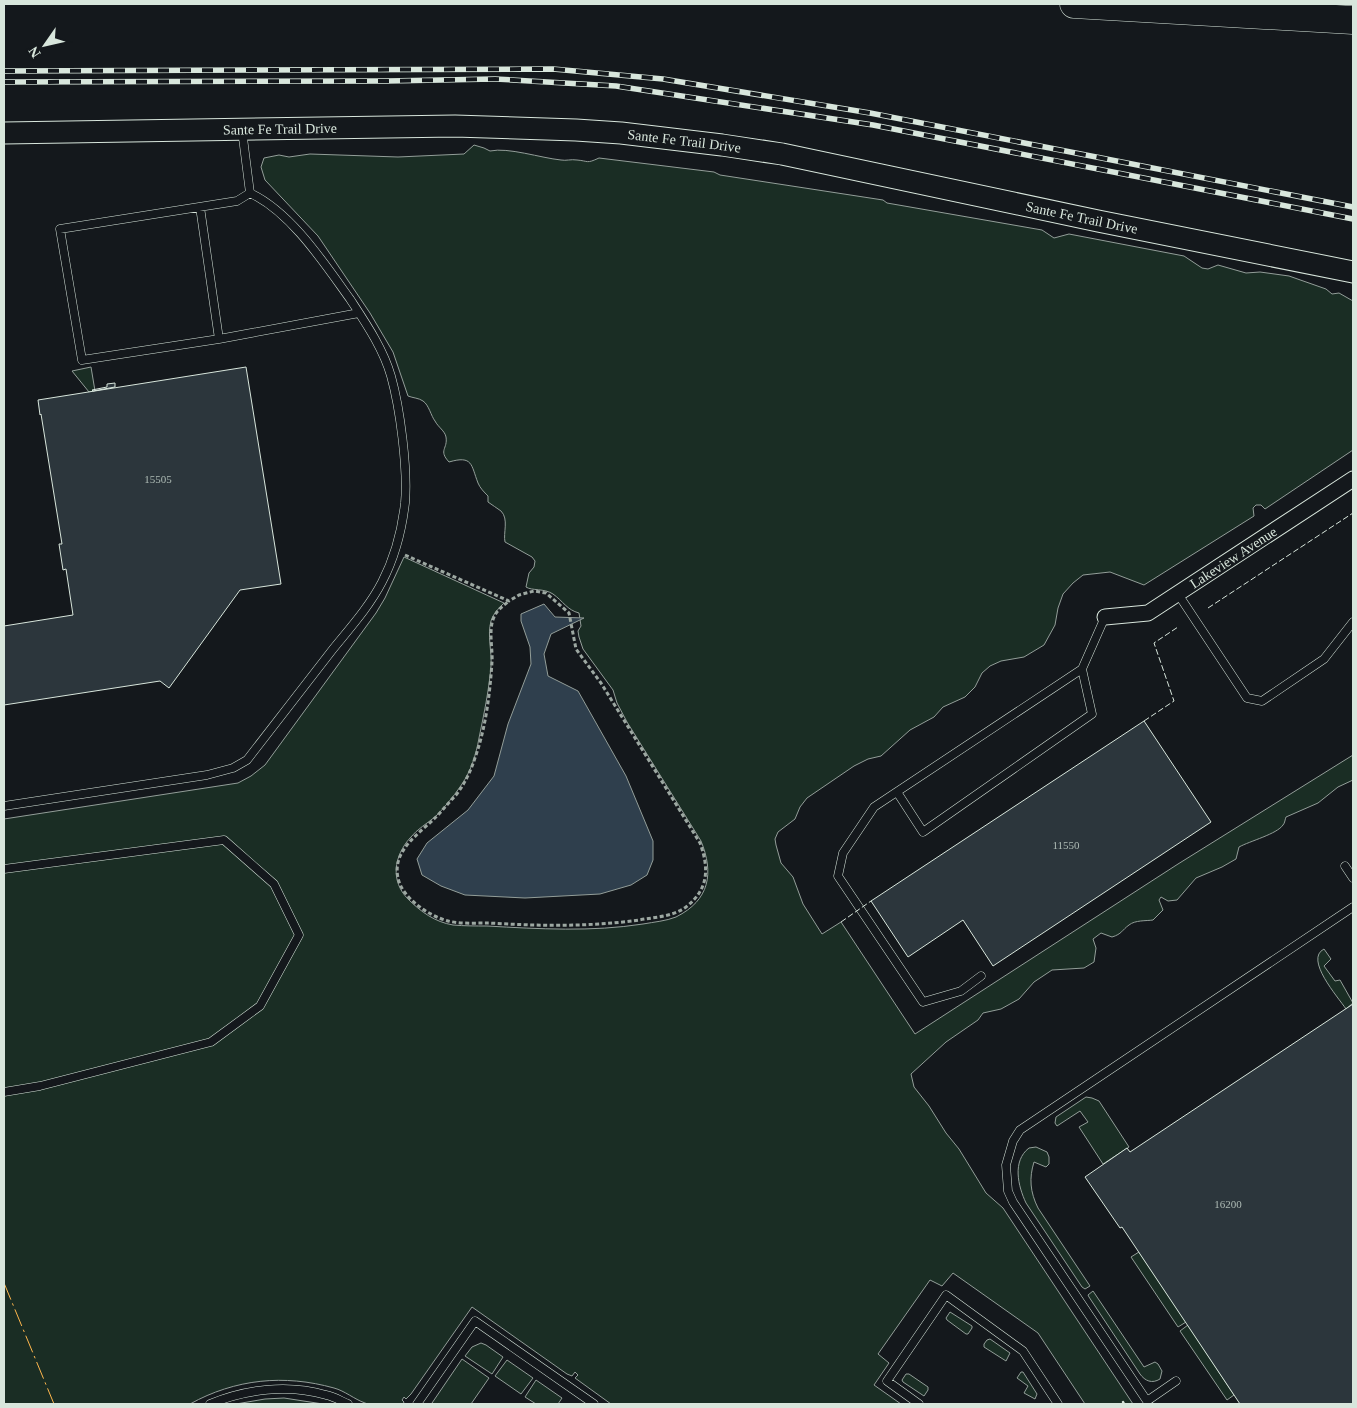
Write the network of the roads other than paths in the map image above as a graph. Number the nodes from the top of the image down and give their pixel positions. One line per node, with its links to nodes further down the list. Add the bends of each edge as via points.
1 (1074, 4): 2 (highway)
2 (1349, 20)
3 (242, 130): 4 (main road, Sante Fe Trail Drive); 5 (lane); 7 (main road, Sante Fe Trail Drive, via 455,126 621,133 722,144)
4 (4, 133)
5 (250, 193): 6 (lane, via 237,201); 8 (lane, via 265,200 304,238)
6 (200, 207): 9 (lane); 9 (lane, via 60,229 82,360)
7 (1353, 272)
8 (359, 313): 9 (lane); 16 (lane, via 390,375 398,413 404,476 405,502 401,526 390,563 374,597 247,760 233,768 207,775)
9 (219, 339)
10 (1353, 479): 11 (street, Lakeview Avenue)
11 (1178, 594): 12 (street, Lakeview Avenue, via 1148,613); 13 (lane, via 1247,698 1262,701 1324,659)
12 (1105, 617): 14 (lane)
13 (1353, 622)
14 (1082, 669): 15 (lane); 15 (lane, via 1092,714 923,832)
15 (897, 792): 21 (lane, via 874,806 843,853 838,876 923,1002 961,991)
16 (4, 806)
17 (1345, 866): 19 (lane)
18 (4, 869): 22 (lane, via 224,840 274,884 299,935 260,1006 211,1042 40,1086)
19 (1353, 878)
20 (1353, 907): 24 (lane, via 1020,1130 1013,1140 1006,1165 1008,1191 1013,1202)
21 (982, 976)
22 (4, 1092)
23 (1176, 1381): 24 (lane)
24 (1148, 1403)
25 (210, 1404): 26 (lane, via 243,1393 280,1389 328,1395)
26 (348, 1404)
27 (417, 1404): 28 (lane, via 475,1322)
28 (593, 1404)
29 (919, 1404): 30 (lane, via 887,1381 946,1295 1023,1351)
30 (1058, 1404)

